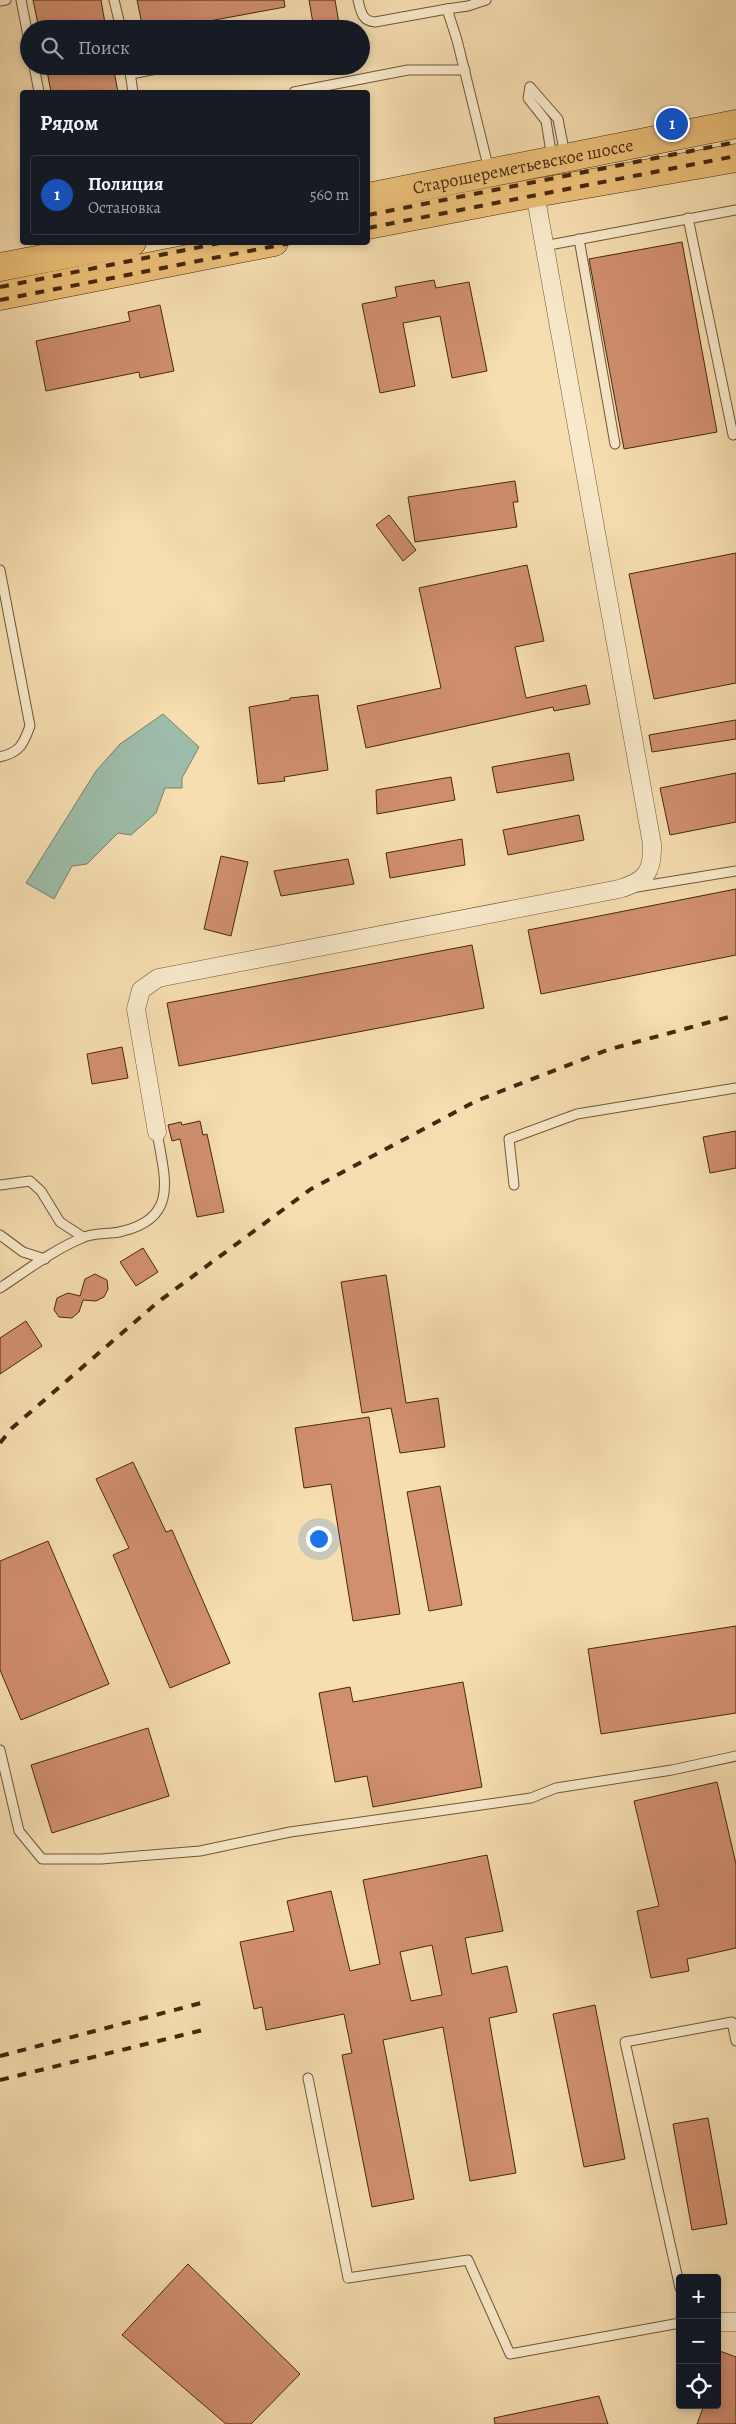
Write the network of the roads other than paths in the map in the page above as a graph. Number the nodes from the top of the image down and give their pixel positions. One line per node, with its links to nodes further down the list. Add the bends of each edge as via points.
1 (6, 0): 6 (lane)
2 (21, 0): 8 (lane)
3 (114, 0): 9 (lane)
4 (358, 0): 10 (lane, via 361,14)
5 (486, 0): 7 (lane)
6 (0, 1)
7 (447, 9): 11 (lane, via 376,22); 12 (lane)
8 (25, 20)
9 (119, 20)
10 (369, 20)
11 (370, 20)
12 (465, 70): 17 (lane, via 408,70); 21 (lane)
13 (35, 75): 15 (lane)
14 (131, 75): 16 (lane)
15 (38, 90)
16 (133, 90)
17 (304, 90)
18 (736, 124): 20 (main road, Старошереметьевское шоссе)
19 (736, 158): 22 (main road, Старошереметьевское шоссе)
20 (559, 159): 20 (lane, via 558,119 530,87 528,98 546,122); 21 (main road, Старошереметьевское шоссе)
21 (490, 173): 23 (main road, Старошереметьевское шоссе)
22 (535, 192): 26 (main road, Старошереметьевское шоссе); 30 (street)
23 (370, 197)
24 (736, 210): 25 (lane)
25 (688, 218): 27 (lane); 33 (lane)
26 (370, 224)
27 (579, 240): 30 (lane); 34 (lane)
28 (116, 245): 31 (main road)
29 (259, 245): 32 (main road)
30 (544, 246): 38 (street, via 652,844 652,861 647,873 637,884)
31 (0, 267)
32 (0, 296)
33 (733, 434)
34 (615, 444)
35 (0, 570): 36 (lane, via 30,726 24,744 13,754)
36 (0, 758)
37 (736, 871): 38 (lane)
38 (620, 889): 40 (street, via 158,978 141,990 136,1009)
39 (736, 1088): 42 (lane, via 577,1114 508,1139)
40 (157, 1132): 44 (lane, via 166,1187 162,1206 153,1218 140,1226)
41 (0, 1185): 44 (lane, via 30,1181 41,1191 60,1222)
42 (514, 1185)
43 (0, 1235): 45 (lane, via 23,1252)
44 (83, 1237): 45 (lane)
45 (45, 1259): 46 (lane)
46 (0, 1288)
47 (0, 1750): 48 (lane, via 19,1831 42,1860 200,1851 290,1832 531,1798 556,1788 672,1770)
48 (736, 1756)
49 (736, 2041): 51 (lane, via 732,2022 625,2042)
50 (308, 2078): 54 (lane, via 348,2278 468,2260 510,2354)
51 (677, 2274)
52 (721, 2322): 53 (street)
53 (736, 2322)
54 (676, 2323)

